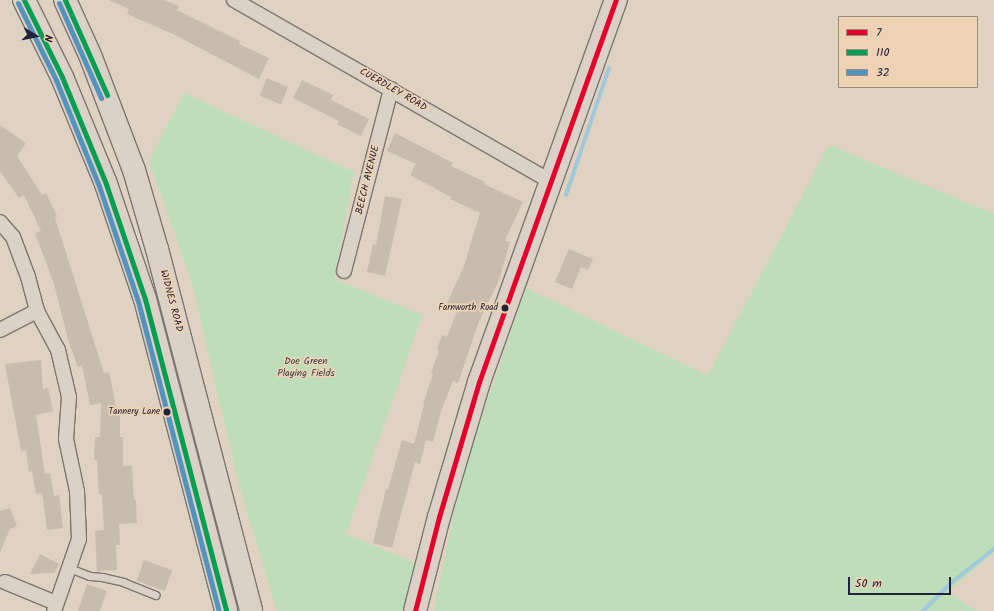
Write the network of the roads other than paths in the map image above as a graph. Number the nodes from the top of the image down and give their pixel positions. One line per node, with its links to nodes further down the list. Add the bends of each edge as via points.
1 (24, 0): 15 (main road, via 62,77 106,184 145,300)
2 (65, 0): 16 (main road, WIDNES ROAD, via 108,97 136,177 182,341)
3 (234, 0): 5 (street, CUERDLEY ROAD)
4 (616, 0): 6 (main road)
5 (391, 89): 6 (street, CUERDLEY ROAD); 8 (street, BEECH AVENUE)
6 (552, 182): 17 (main road, via 461,438)
7 (0, 222): 9 (street, via 13,237)
8 (344, 271)
9 (37, 311): 10 (street); 11 (street, via 58,350 69,397 66,439 77,491 79,539)
10 (0, 330)
11 (69, 568): 13 (lane, via 90,576 123,582); 14 (street)
12 (5, 582): 14 (street)
13 (156, 595)
14 (55, 607)
15 (226, 611)
16 (251, 611)
17 (415, 611)

